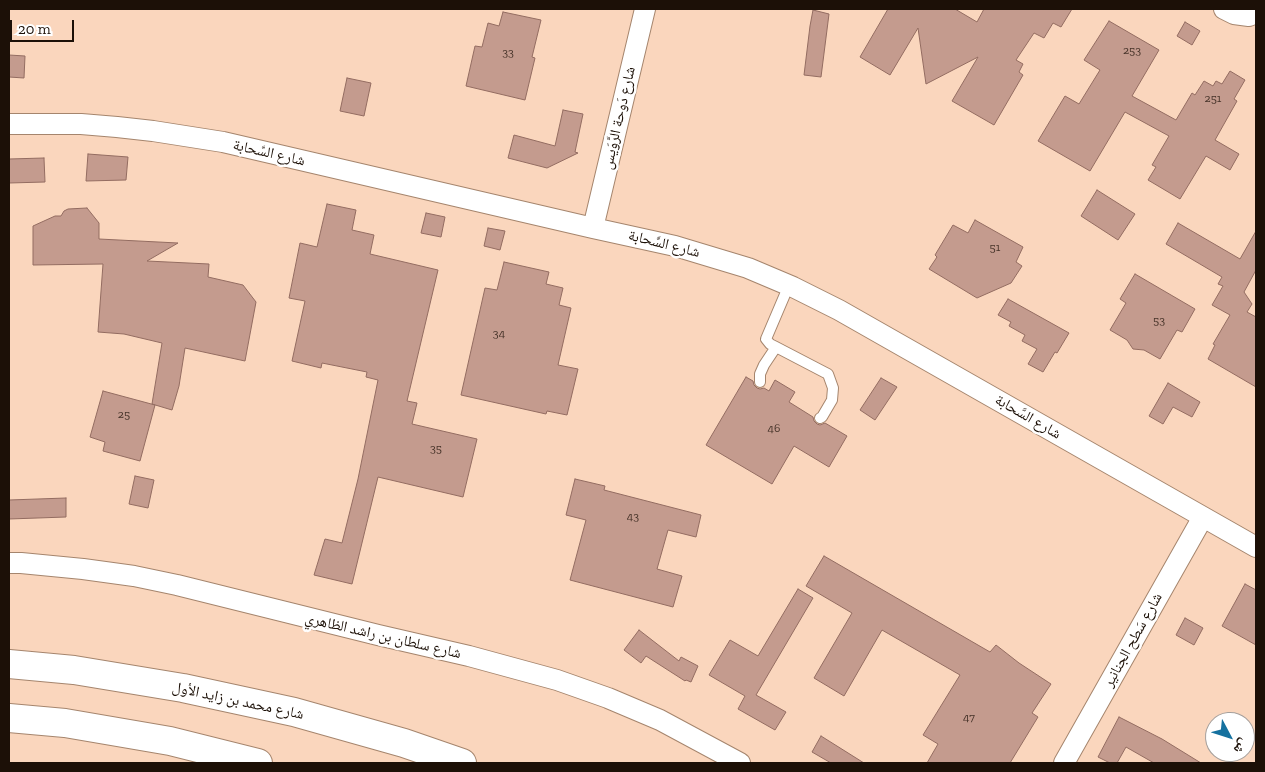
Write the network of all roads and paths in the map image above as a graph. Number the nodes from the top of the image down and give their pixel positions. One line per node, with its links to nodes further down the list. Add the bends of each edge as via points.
1 (646, 9): 5 (street, شارع دَوحة الرِّوَيس)
2 (1224, 9): 3 (street, via 1249,16)
3 (1256, 13)
4 (9, 124): 5 (street, شارع السَّحابة, via 117,127 223,142)
5 (593, 228): 6 (street, شارع السَّحابة, via 698,252)
6 (790, 285): 7 (lane, via 766,339); 10 (street, شارع السَّحابة)
7 (776, 347): 8 (lane, via 764,365); 9 (lane, via 828,374 833,388 832,400)
8 (760, 382)
9 (820, 418)
10 (1203, 517): 11 (street, شارع السَّحابة); 18 (street, شارع سَطح الجنانير)
11 (1256, 547)
12 (9, 563): 17 (street, شارع سلطان بن راشد الظاهري, via 134,576 557,680 660,720)
13 (9, 664): 16 (main road, شارع محمد بن زايد الأول, via 74,670 183,688 284,710 404,743)
14 (9, 718): 15 (main road, via 170,741)
15 (258, 763)
16 (462, 763)
17 (740, 763)
18 (1064, 763)

